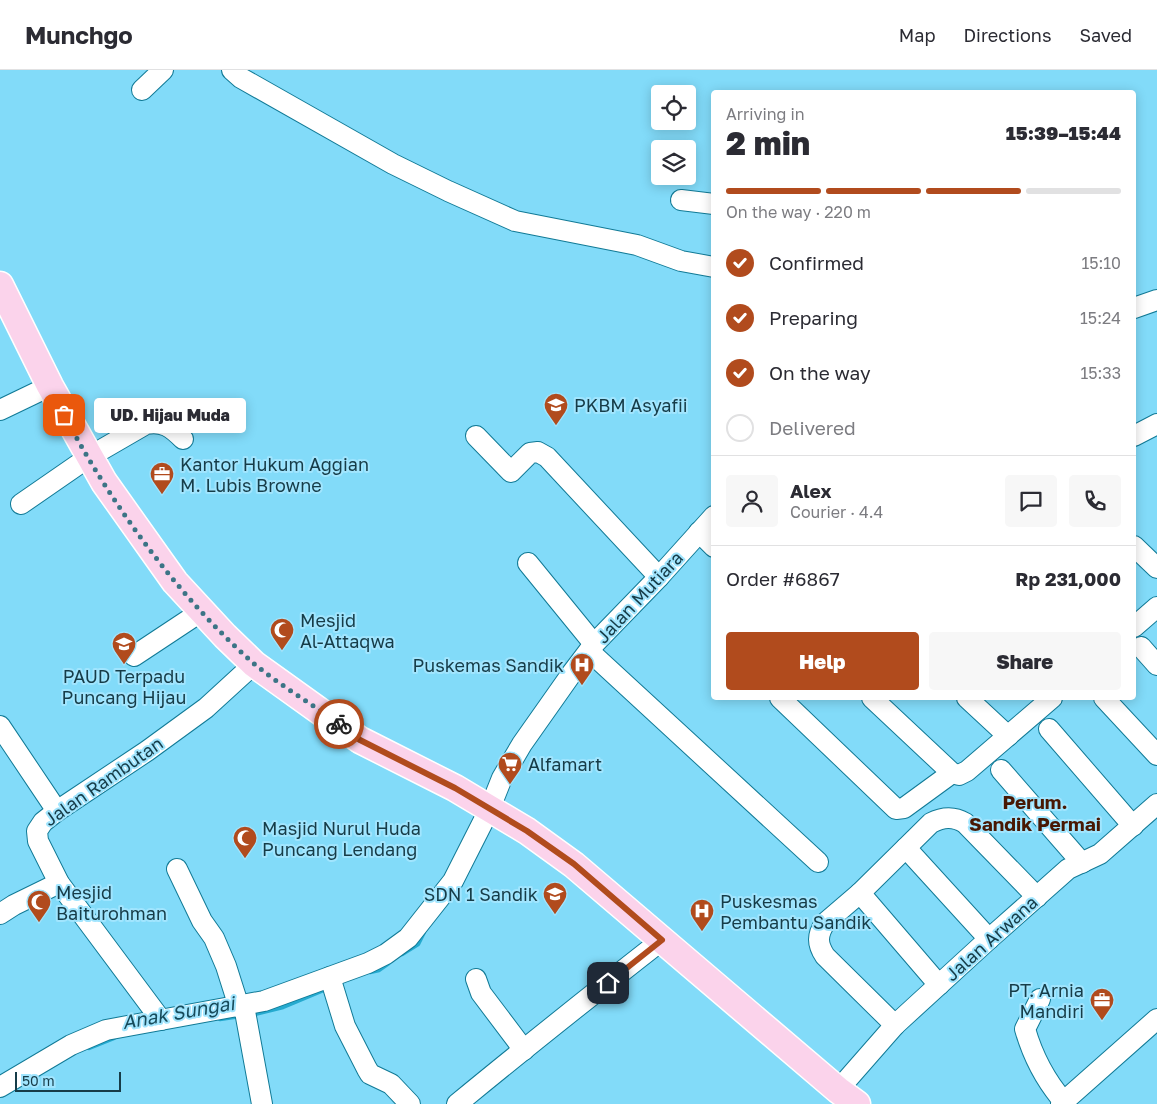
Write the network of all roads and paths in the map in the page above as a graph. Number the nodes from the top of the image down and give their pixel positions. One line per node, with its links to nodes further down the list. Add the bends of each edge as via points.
1 (163, 70): 3 (street)
2 (232, 70): 6 (street, via 393,164 516,221 637,245 681,261)
3 (142, 90)
4 (681, 200): 5 (street)
5 (711, 204)
6 (711, 266)
7 (2, 296): 10 (main road)
8 (1157, 300): 9 (street)
9 (1136, 307)
10 (50, 386): 11 (street); 16 (main road)
11 (0, 410)
12 (1157, 424): 13 (street)
13 (1136, 435)
14 (476, 436): 24 (street, via 511,472 530,453 538,452 547,457)
15 (182, 439): 16 (street, via 168,425 155,422)
16 (89, 457): 17 (street); 26 (main road, via 175,582)
17 (21, 504)
18 (711, 519): 19 (street, Jalan Mutiara)
19 (699, 532): 20 (street); 24 (street, Jalan Mutiara)
20 (711, 544)
21 (1136, 548): 23 (street)
22 (528, 563): 29 (street)
23 (1157, 568)
24 (659, 577): 29 (street, Jalan Mutiara)
25 (1157, 607): 27 (street)
26 (202, 611): 30 (street); 31 (main road)
27 (1136, 622)
28 (1141, 647): 32 (street)
29 (592, 648): 45 (street, Jalan Mutiara, via 522,744 502,778); 49 (street)
30 (134, 656)
31 (254, 664): 45 (main road, via 360,740); 46 (street, Jalan Rambutan, via 206,708)
32 (1157, 665)
33 (782, 700): 43 (street, via 896,809 904,808)
34 (874, 700): 43 (street)
35 (969, 700): 40 (street)
36 (1050, 700): 40 (street)
37 (1106, 700): 41 (street)
38 (0, 726): 46 (street)
39 (1049, 729): 47 (street)
40 (1008, 736): 43 (street, via 967,771 959,775)
41 (1157, 756)
42 (1001, 770): 50 (street)
43 (952, 773)
44 (1157, 804): 47 (street, Jalan Arwana)
45 (490, 808): 57 (main road, via 574,864); 59 (street, Jalan Mutiara, via 453,881 408,938)
46 (57, 811): 52 (street, Jalan Rambutan, via 39,826 37,836)
47 (1133, 826): 50 (street, Jalan Arwana, via 1100,854)
48 (906, 848): 53 (street); 54 (street, via 931,823 950,817 965,823); 56 (street)
49 (818, 862)
50 (1082, 862): 54 (street, Jalan Arwana, via 1068,869)
51 (177, 869): 62 (street, via 217,945)
52 (59, 882): 55 (street); 64 (street, Jalan Rambutan)
53 (860, 893): 60 (street); 65 (street, via 820,930 818,942 825,956)
54 (1037, 897): 56 (street, Jalan Arwana)
55 (0, 914)
56 (990, 939): 60 (street, Jalan Arwana)
57 (662, 940): 66 (street); 68 (main road)
58 (476, 979): 66 (street, via 481,993)
59 (332, 984): 62 (street, Jalan Mutiara, via 264,1001); 71 (street, via 345,1026 370,1074 391,1084)
60 (939, 985): 65 (street, Jalan Arwana)
61 (1040, 999): 69 (street, via 1025,1029 1032,1054)
62 (243, 1012): 64 (street, Jalan Mutiara); 70 (street)
63 (1157, 1019): 69 (street)
64 (161, 1020): 67 (street, Jalan Mutiara, via 88,1036)
65 (895, 1025): 68 (street, Jalan Arwana)
66 (524, 1050): 72 (street)
67 (0, 1087)
68 (848, 1097)
69 (1062, 1103)
70 (262, 1104)
71 (410, 1104)
72 (457, 1104)

